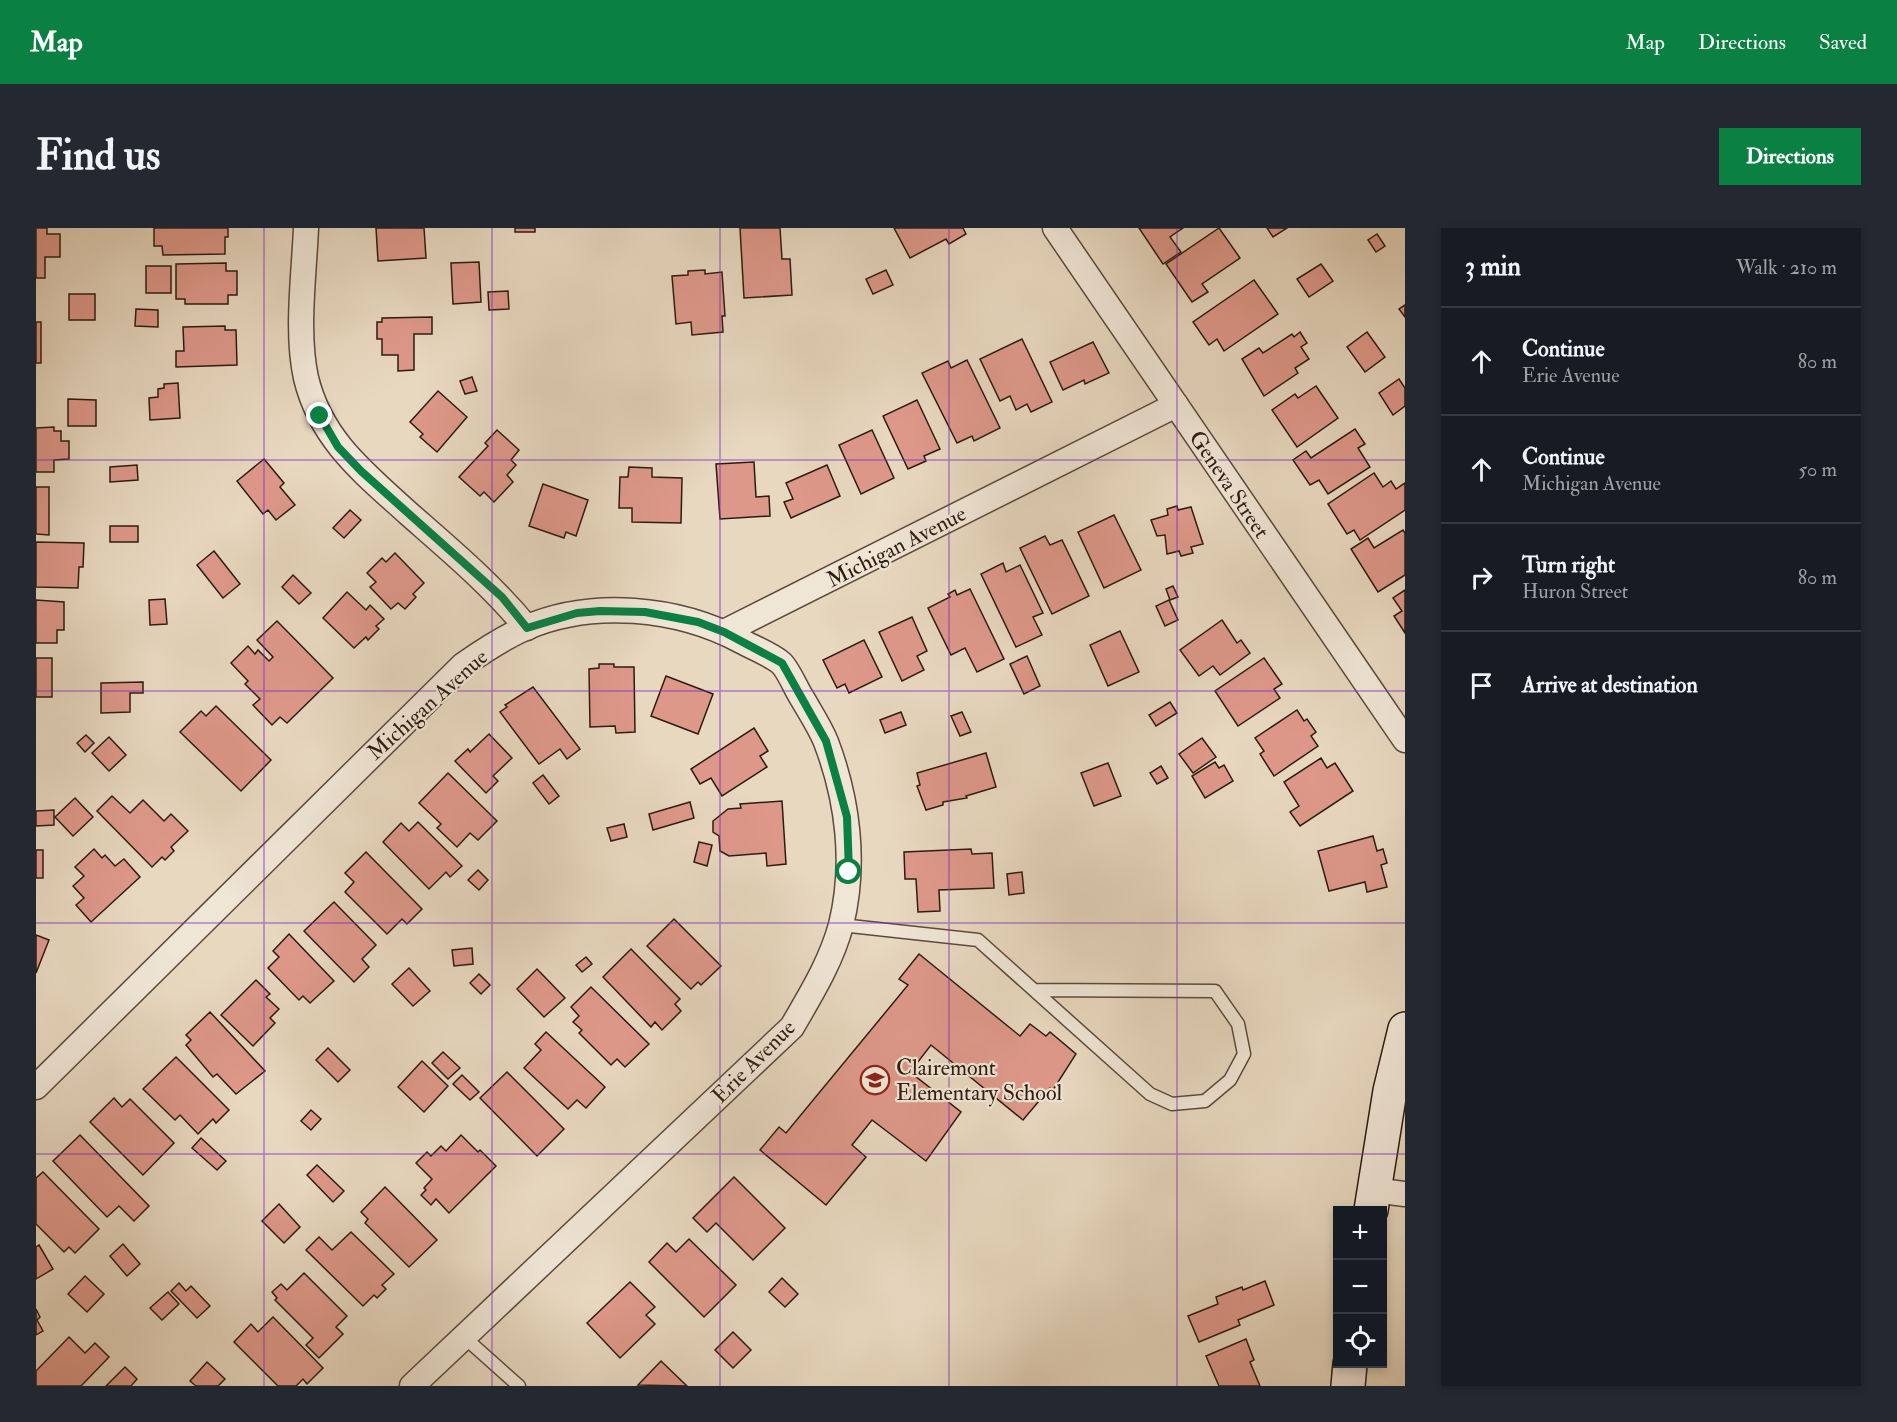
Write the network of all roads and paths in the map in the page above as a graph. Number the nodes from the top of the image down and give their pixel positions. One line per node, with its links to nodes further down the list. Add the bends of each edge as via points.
1 (306, 228): 4 (street, via 302,348 307,380 320,416 338,447 361,471 502,597)
2 (1055, 228): 3 (street, Geneva Street)
3 (1176, 405): 5 (street, Michigan Avenue); 6 (street, Geneva Street)
4 (527, 628): 5 (street, Michigan Avenue, via 577,613 623,611 666,615); 10 (street, Michigan Avenue, via 491,645 463,665)
5 (724, 632): 7 (street, Erie Avenue, via 782,663 826,741 847,817 849,872)
6 (1405, 740)
7 (841, 925): 8 (lane, via 978,940); 12 (street, Erie Avenue, via 825,969 792,1027)
8 (1034, 990): 8 (lane, via 1150,1094 1172,1104 1206,1101 1230,1080 1244,1054 1238,1024 1215,991)
9 (1405, 1029): 11 (main road, via 1390,1091)
10 (36, 1087)
11 (1383, 1198)
12 (464, 1337): 14 (street, Erie Avenue); 15 (lane)
13 (1350, 1368): 16 (main road)
14 (416, 1385)
15 (519, 1386)
16 (1348, 1386)

